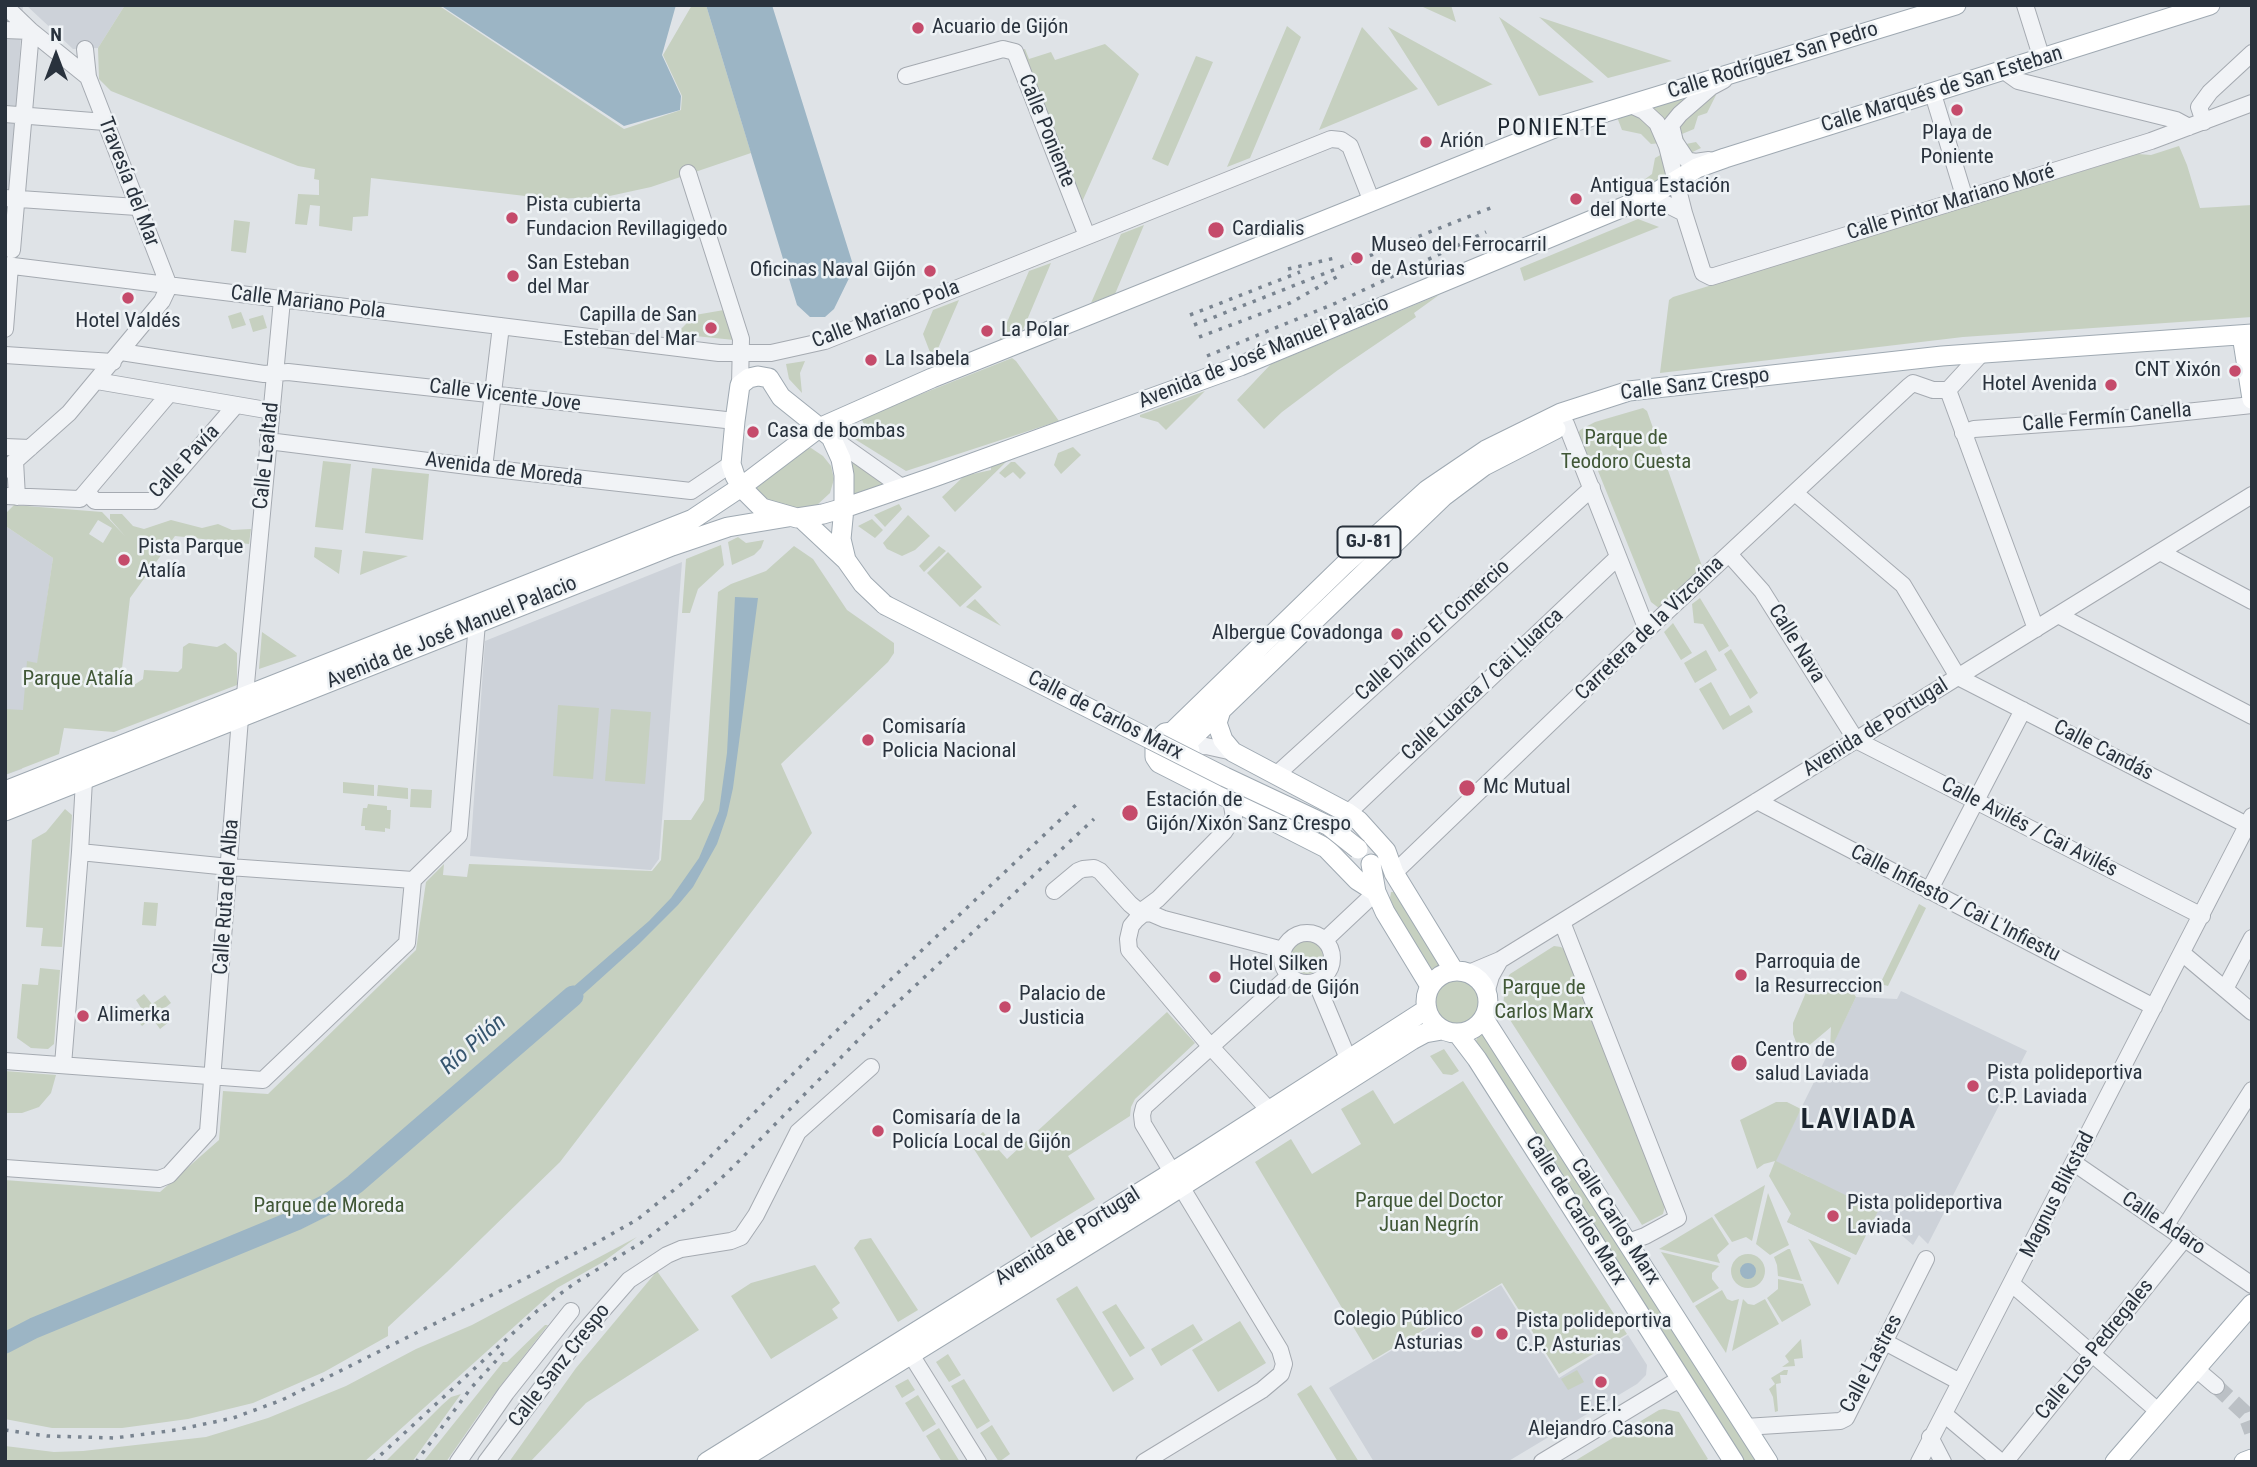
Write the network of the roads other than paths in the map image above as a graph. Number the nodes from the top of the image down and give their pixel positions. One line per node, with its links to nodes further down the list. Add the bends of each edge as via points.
1 (1956, 5): 11 (main road, Calle Rodríguez San Pedro)
2 (2025, 5): 9 (street)
3 (2210, 5): 9 (main road, Calle Marqués de San Esteban)
4 (5, 6): 6 (street)
5 (5, 30): 6 (street)
6 (31, 31): 13 (street); 18 (street)
7 (85, 49): 13 (street, Travesía del Mar)
8 (2252, 53): 20 (street, via 2210,93 2199,107)
9 (2042, 59): 10 (main road, Calle Marqués de San Esteban)
10 (2004, 71): 14 (main road, Calle Marqués de San Esteban); 20 (street, via 2018,81)
11 (1734, 74): 16 (main road, Calle Rodríguez San Pedro); 21 (street, via 1680,114 1671,125)
12 (906, 76): 31 (street, Calle Poniente, via 1003,49 1015,52)
13 (88, 77): 19 (street, Travesía del Mar)
14 (1933, 94): 22 (main road, Calle Marqués de San Esteban); 27 (street)
15 (2252, 103): 20 (street, Calle Pintor Mariano Moré)
16 (1631, 105): 24 (street, via 1657,123); 28 (main road, via 1557,127)
17 (5, 114): 18 (street)
18 (25, 115): 19 (street); 26 (street)
19 (105, 122): 29 (street, Travesía del Mar)
20 (2196, 124): 27 (street, Calle Pintor Mariano Moré)
21 (1675, 142): 22 (street, via 1687,160); 24 (street)
22 (1725, 158): 24 (main road, Calle Marqués de San Esteban)
23 (688, 173): 39 (street, via 741,339)
24 (1676, 178): 25 (main road, Avenida de José Manuel Palacio); 30 (street)
25 (1650, 196): 30 (street); 66 (main road, Avenida de José Manuel Palacio, via 1240,366)
26 (11, 199): 29 (street); 32 (street)
27 (1965, 199): 30 (street, Calle Pintor Mariano Moré, via 1711,277 1703,273)
28 (1372, 202): 31 (street, Calle Mariano Pola, via 1350,146 1331,139); 57 (main road, Avenida de José Manuel Palacio, via 844,415)
29 (137, 207): 33 (street, Travesía del Mar)
30 (1684, 213)
31 (1087, 236): 38 (street, Calle Mariano Pola, via 825,341)
32 (9, 260): 33 (street, Calle Mariano Pola); 36 (street)
33 (169, 286): 34 (street, Calle Mariano Pola); 42 (street)
34 (282, 300): 35 (street, Calle Mariano Pola); 43 (street, Calle Lealtad)
35 (501, 326): 39 (street, Calle Mariano Pola); 50 (street)
36 (5, 329)
37 (2247, 335): 40 (main road, Calle Sanz Crespo); 51 (main road)
38 (771, 353): 39 (street, Calle Mariano Pola); 46 (street)
39 (741, 354): 45 (street)
40 (1982, 354): 47 (main road, Calle Sanz Crespo); 48 (street)
41 (5, 355): 42 (street, Calle Vicente Jove)
42 (117, 357): 43 (street, Calle Vicente Jove); 44 (street)
43 (275, 373): 50 (street, Calle Vicente Jove); 54 (street, Calle Lealtad)
44 (97, 382): 49 (street); 61 (street)
45 (740, 385): 46 (main road, via 758,376); 55 (main road)
46 (775, 385): 57 (main road, via 781,397)
47 (1655, 389): 56 (main road, Calle Sanz Crespo / GJ-81); 89 (main road, Calle Sanz Crespo / GJ-81, via 1599,399 1521,431 1427,490 1344,565)
48 (1948, 390): 58 (street); 69 (street, Carretera de la Vizcaína, via 1913,383)
49 (169, 394): 52 (street); 68 (street)
50 (493, 396): 55 (street, Calle Vicente Jove); 64 (street)
51 (2252, 399)
52 (236, 405): 54 (street); 68 (street, Calle Pavía, via 153,502 95,500)
53 (2252, 405): 58 (street, Calle Fermín Canella)
54 (272, 411): 59 (street, Calle Lealtad)
55 (735, 422): 62 (main road)
56 (1566, 424): 67 (street); 85 (main road, Calle Sanz Crespo / GJ-81, via 1484,466 1444,496)
57 (825, 432): 65 (main road, Avenida de José Manuel Palacio); 66 (street); 72 (main road, via 841,459)
58 (1963, 433): 81 (street)
59 (268, 441): 64 (street, Avenida de Moreda); 84 (street, Calle Lealtad)
60 (5, 447): 61 (street)
61 (30, 448): 63 (street)
62 (731, 464): 64 (street, Avenida de Moreda, via 691,491); 65 (main road)
63 (10, 466): 71 (street)
64 (484, 468)
65 (741, 487): 73 (main road, Calle de Carlos Marx, via 762,508); 84 (main road, Avenida de José Manuel Palacio, via 693,519)
66 (903, 488): 72 (main road, Avenida de José Manuel Palacio)
67 (1592, 488): 76 (street); 95 (street, Calle Diario El Comercio)
68 (87, 492): 71 (street, via 80,499)
69 (1795, 493): 75 (street, Carretera de la Vizcaína); 83 (street, via 1903,585)
70 (2252, 495): 74 (street, Avenida de Portugal)
71 (11, 497)
72 (844, 508): 73 (main road, Avenida de José Manuel Palacio); 77 (main road, via 841,538)
73 (795, 517): 77 (main road, Calle de Carlos Marx); 80 (main road, Avenida de José Manuel Palacio, via 709,533)
74 (2160, 552): 78 (street); 79 (street, Avenida de Portugal)
75 (1729, 554): 82 (street, Carretera de la Vizcaína); 90 (street, Calle Nava, via 1762,590)
76 (1618, 556): 82 (street); 101 (street, Calle Luarca / Cai Ḷḷuarca)
77 (846, 560): 104 (main road, Calle de Carlos Marx, bridge, via 885,605 1329,826)
78 (2252, 601)
79 (2058, 615): 81 (street, Avenida de Portugal); 87 (street)
80 (477, 623): 88 (main road, Avenida de José Manuel Palacio); 107 (street, via 459,835)
81 (2036, 629): 83 (street, Avenida de Portugal)
82 (1647, 630): 106 (street, Carretera de la Vizcaína)
83 (1958, 677): 86 (street, Calle Candás); 90 (street, Avenida de Portugal)
84 (245, 695): 92 (street, Avenida de José Manuel Palacio, via 244,706 169,737); 94 (main road, Avenida de José Manuel Palacio)
85 (1222, 707): 89 (main road, Calle Sanz Crespo / GJ-81); 91 (main road, via 1217,723)
86 (2024, 710): 98 (street); 102 (street, Calle Candás)
87 (2252, 716)
88 (240, 718): 92 (main road, Avenida de José Manuel Palacio); 105 (street, Calle Ruta del Alba)
89 (1183, 740): 91 (street); 93 (main road, GJ-81, via 1189,758); 93 (main road, GJ-81, via 1159,737 1153,750 1159,763)
90 (1856, 740): 98 (street, Calle Avilés / Cai Avilés); 99 (street, Avenida de Portugal)
91 (1233, 752): 95 (main road)
92 (119, 766): 94 (main road, Avenida de José Manuel Palacio)
93 (1171, 768): 97 (main road)
94 (80, 771): 96 (main road, Avenida de José Manuel Palacio); 100 (main road, Avenida de José Manuel Palacio); 103 (street)
95 (1276, 775): 101 (main road)
96 (5, 791)
97 (1231, 800): 110 (main road, via 1326,848 1357,880); 111 (street, via 1234,817 1224,832)
98 (1975, 800): 109 (street); 112 (street, Calle Avilés / Cai Avilés)
99 (1757, 802): 109 (street, Calle Infiesto / Cai L'Infiestu); 113 (street, Avenida de Portugal)
100 (5, 811)
101 (1348, 813): 106 (main road, via 1386,852)
102 (2249, 820): 112 (street, Magnus Blikstad)
103 (80, 852): 105 (street); 133 (street)
104 (1365, 856): 106 (main road, Calle de Carlos Marx); 110 (main road)
105 (229, 867): 107 (street); 135 (street, Calle Ruta del Alba)
106 (1394, 873): 119 (main road)
107 (413, 880): 135 (street, via 407,943 263,1080)
108 (1054, 891): 111 (street, via 1083,869 1094,868)
109 (1929, 891): 125 (street, Calle Infiesto / Cai L'Infiestu)
110 (1376, 892): 115 (street); 122 (main road)
111 (1147, 912): 116 (street); 130 (street, via 1131,926 1129,950)
112 (2202, 916): 117 (street, Magnus Blikstad)
113 (1562, 922): 118 (street, Avenida de Portugal); 143 (street, via 1678,1218)
114 (2252, 938): 123 (street)
115 (1325, 940): 116 (street, via 1305,933 1289,940); 121 (street, via 1333,961 1325,977)
116 (1283, 950): 120 (street)
117 (2182, 953): 123 (street); 125 (street, Magnus Blikstad)
118 (1500, 960): 119 (street, Avenida de Portugal); 124 (street)
119 (1462, 972): 122 (main road, via 1442,975); 124 (main road, via 1479,979)
120 (1289, 976): 121 (street, via 1298,982); 130 (street)
121 (1316, 982): 132 (street)
122 (1430, 986): 126 (main road)
123 (2225, 989): 127 (street)
124 (1487, 990): 128 (main road)
125 (2154, 1007): 138 (street, Magnus Blikstad)
126 (1427, 1009): 129 (main road, via 1429,1016); 132 (main road, Avenida de Portugal)
127 (2252, 1012)
128 (1484, 1019): 129 (main road, via 1474,1029); 143 (main road, Calle Carlos Marx)
129 (1450, 1032): 140 (main road, Avenida de Portugal, via 1425,1033); 153 (main road, Calle de Carlos Marx, via 1478,1059)
130 (1211, 1047): 137 (street); 140 (street, via 1144,1107 1143,1124)
131 (5, 1061): 133 (street)
132 (1349, 1061): 137 (main road, Avenida de Portugal)
133 (63, 1065): 135 (street)
134 (871, 1067): 162 (street, Calle Sanz Crespo, via 798,1132 741,1237 681,1249 638,1273 581,1335)
135 (213, 1076): 139 (street, Calle Ruta del Alba, via 208,1132 169,1175)
136 (2252, 1090): 141 (street)
137 (1269, 1110): 140 (main road, Avenida de Portugal)
138 (2074, 1163): 141 (street, Calle Adaro); 145 (street, Magnus Blikstad)
139 (5, 1168)
140 (1177, 1179): 150 (main road, Avenida de Portugal); 166 (street, via 1280,1350 1284,1364 1271,1384)
141 (2166, 1225): 142 (street, Calle Adaro)
142 (2185, 1238): 146 (street, Calle Adaro); 151 (street, Calle Los Pedregales)
143 (1628, 1242): 158 (main road, Calle Carlos Marx)
144 (1926, 1259): 149 (street, Calle Lastres)
145 (2012, 1284): 151 (street); 154 (street, Magnus Blikstad)
146 (2252, 1284)
147 (2252, 1304): 152 (main road)
148 (571, 1311): 161 (street, Calle Sanz Crespo)
149 (1885, 1342): 154 (street); 158 (street, Calle Lastres, via 1846,1418)
150 (906, 1347): 163 (main road, Avenida de Portugal); 164 (main road, Avenida de Portugal); 165 (street)
151 (2092, 1354): 156 (street); 172 (street, Calle Los Pedregales)
152 (2196, 1369): 155 (street); 156 (main road)
153 (1681, 1378): 167 (street); 168 (main road, Calle de Carlos Marx)
154 (1960, 1382): 157 (street, Magnus Blikstad)
155 (2216, 1386)
156 (2159, 1412): 173 (main road)
157 (1944, 1414): 159 (street, Magnus Blikstad); 172 (street)
158 (1745, 1427): 169 (main road, Calle Carlos Marx)
159 (1930, 1437): 170 (street, Magnus Blikstad); 171 (street)
160 (2252, 1459): 174 (main road)
161 (458, 1462)
162 (486, 1462)
163 (707, 1462)
164 (737, 1462)
165 (978, 1462)
166 (1144, 1462)
167 (1542, 1462)
168 (1734, 1462)
169 (1768, 1462)
170 (1919, 1462)
171 (1943, 1462)
172 (2003, 1462)
173 (2115, 1462)
174 (2245, 1462)

